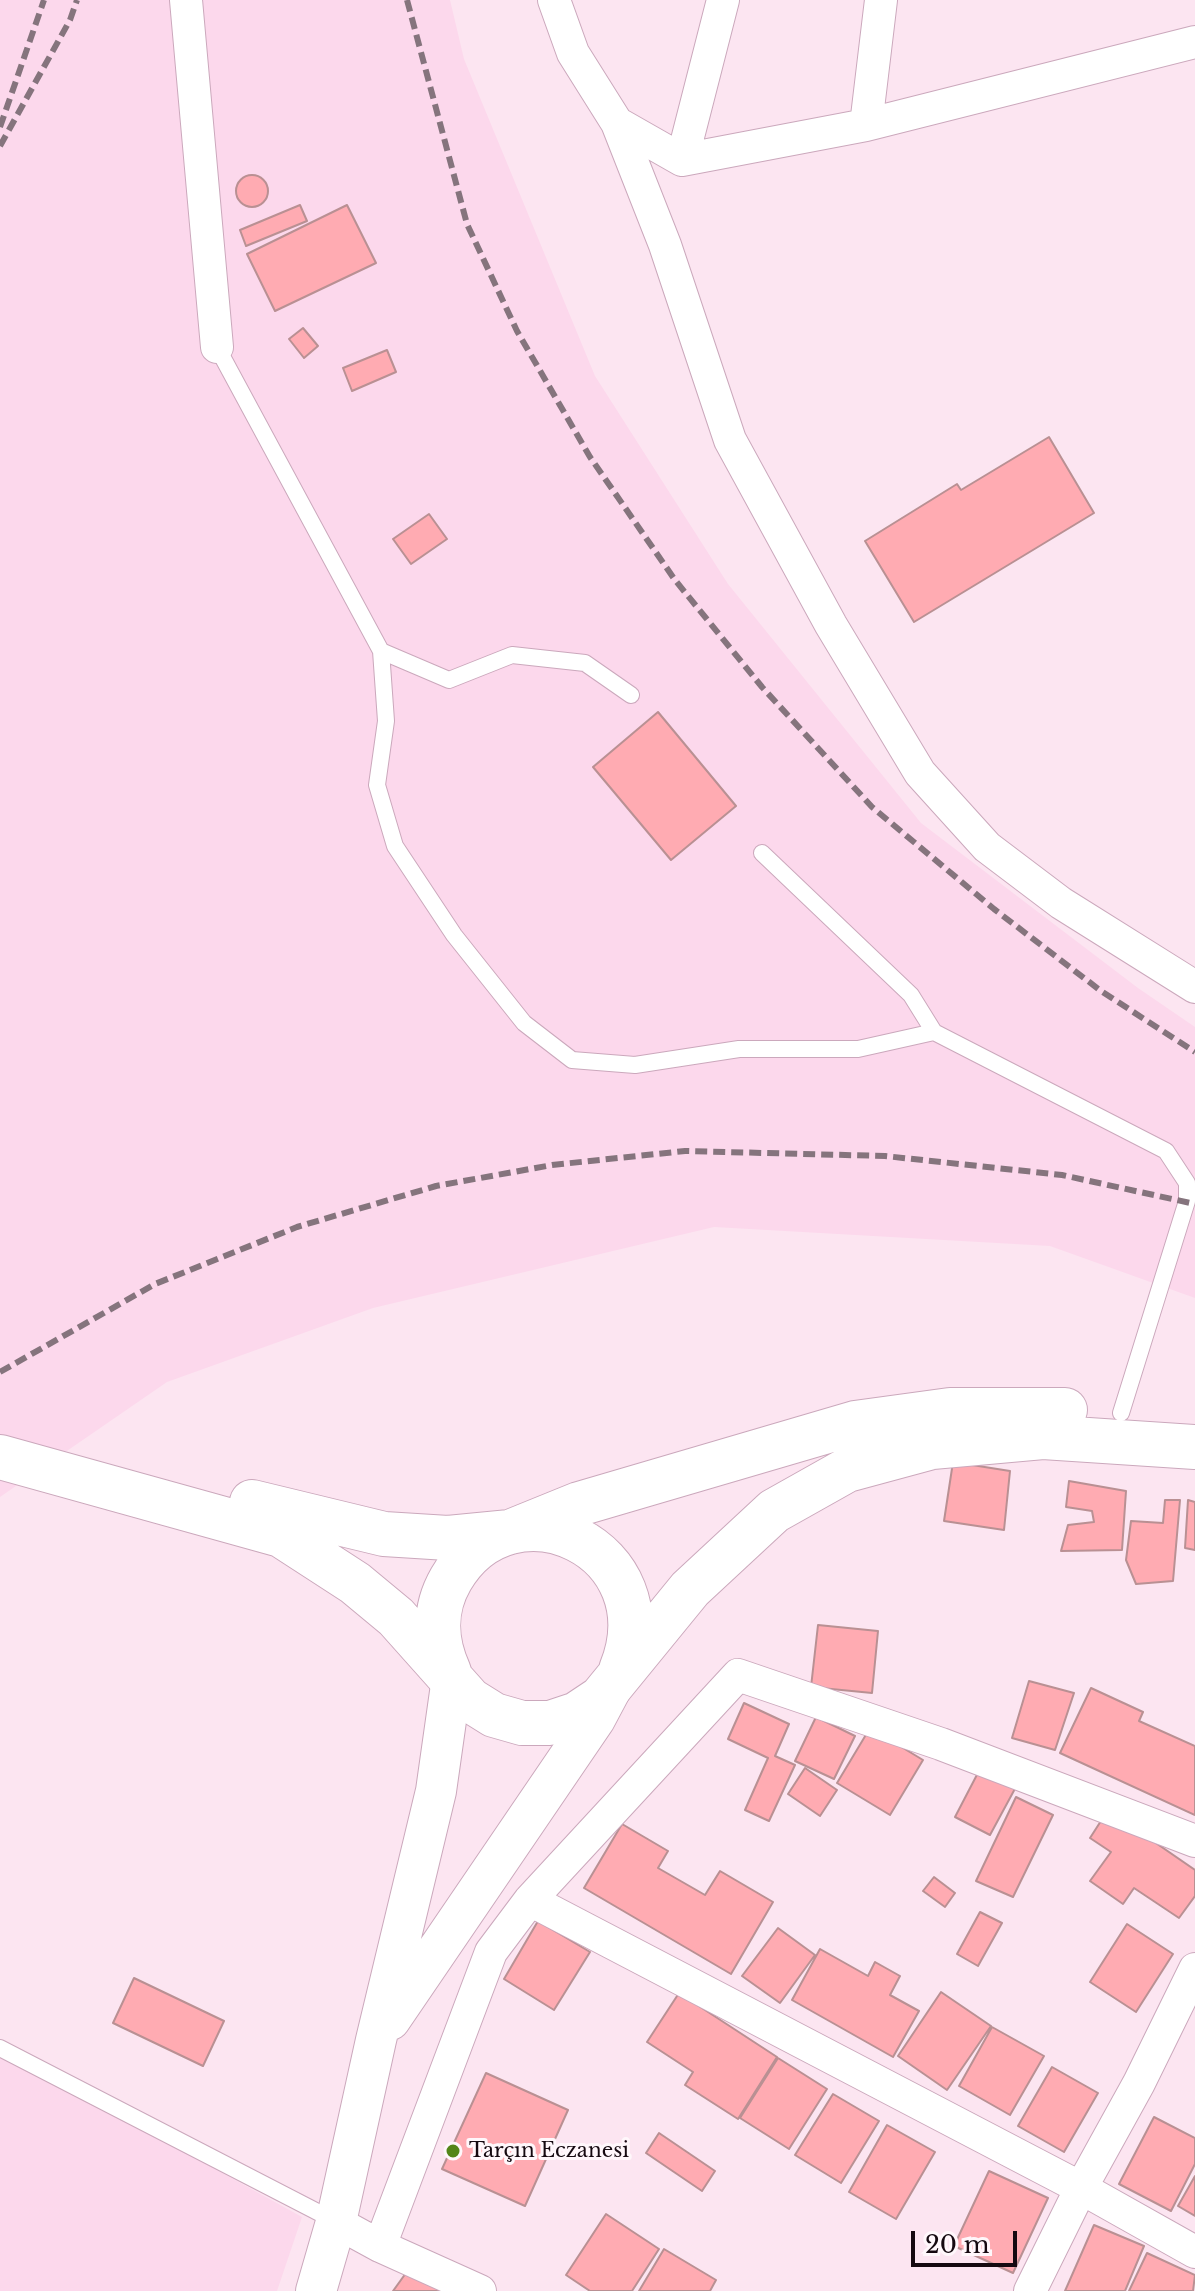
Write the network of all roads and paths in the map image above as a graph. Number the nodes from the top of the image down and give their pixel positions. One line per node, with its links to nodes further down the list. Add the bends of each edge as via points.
1 (186, 0): 9 (street)
2 (554, 0): 6 (street, via 573,53)
3 (723, 0): 8 (street)
4 (881, 0): 7 (street)
5 (1195, 42): 7 (street)
6 (617, 123): 8 (street); 13 (street, via 665,245 730,440 920,773 987,847 1061,903)
7 (866, 125): 8 (street)
8 (682, 160)
9 (217, 347): 10 (lane)
10 (381, 651): 11 (lane, via 449,680 512,655 585,663); 14 (lane, via 386,721 377,785 395,846 454,935 524,1023 572,1060 635,1065 739,1049 858,1049)
11 (631, 695)
12 (762, 853): 14 (lane, via 911,995)
13 (1195, 987)
14 (934, 1032): 15 (lane, via 1166,1151 1187,1183 1169,1264)
15 (1121, 1413): 16 (main road); 21 (main road, via 950,1410 855,1423 579,1504)
16 (1195, 1417)
17 (0, 1430): 20 (main road)
18 (1195, 1447): 22 (main road, via 1043,1437 932,1447 847,1470 774,1511 690,1589)
19 (0, 1457): 20 (main road)
20 (289, 1525): 21 (main road, via 448,1538); 23 (main road, via 396,1617)
21 (510, 1532): 22 (main road, via 540,1529 568,1535 593,1548 613,1568 627,1593 632,1621); 23 (main road, via 482,1544 459,1564 444,1591 438,1635)
22 (619, 1676): 23 (main road, via 601,1698 550,1723 494,1715 470,1700); 27 (street)
23 (452, 1678): 27 (street, via 436,1791)
24 (1195, 1841): 25 (street, via 941,1744 738,1675)
25 (530, 1900): 29 (street); 31 (street, via 491,1952)
26 (1195, 1969): 29 (street)
27 (376, 2040): 30 (street)
28 (0, 2048): 30 (lane)
29 (1081, 2188): 32 (street); 35 (street)
30 (336, 2222): 31 (street); 33 (street)
31 (380, 2246): 34 (street)
32 (1195, 2252)
33 (316, 2291)
34 (480, 2291)
35 (1030, 2291)

